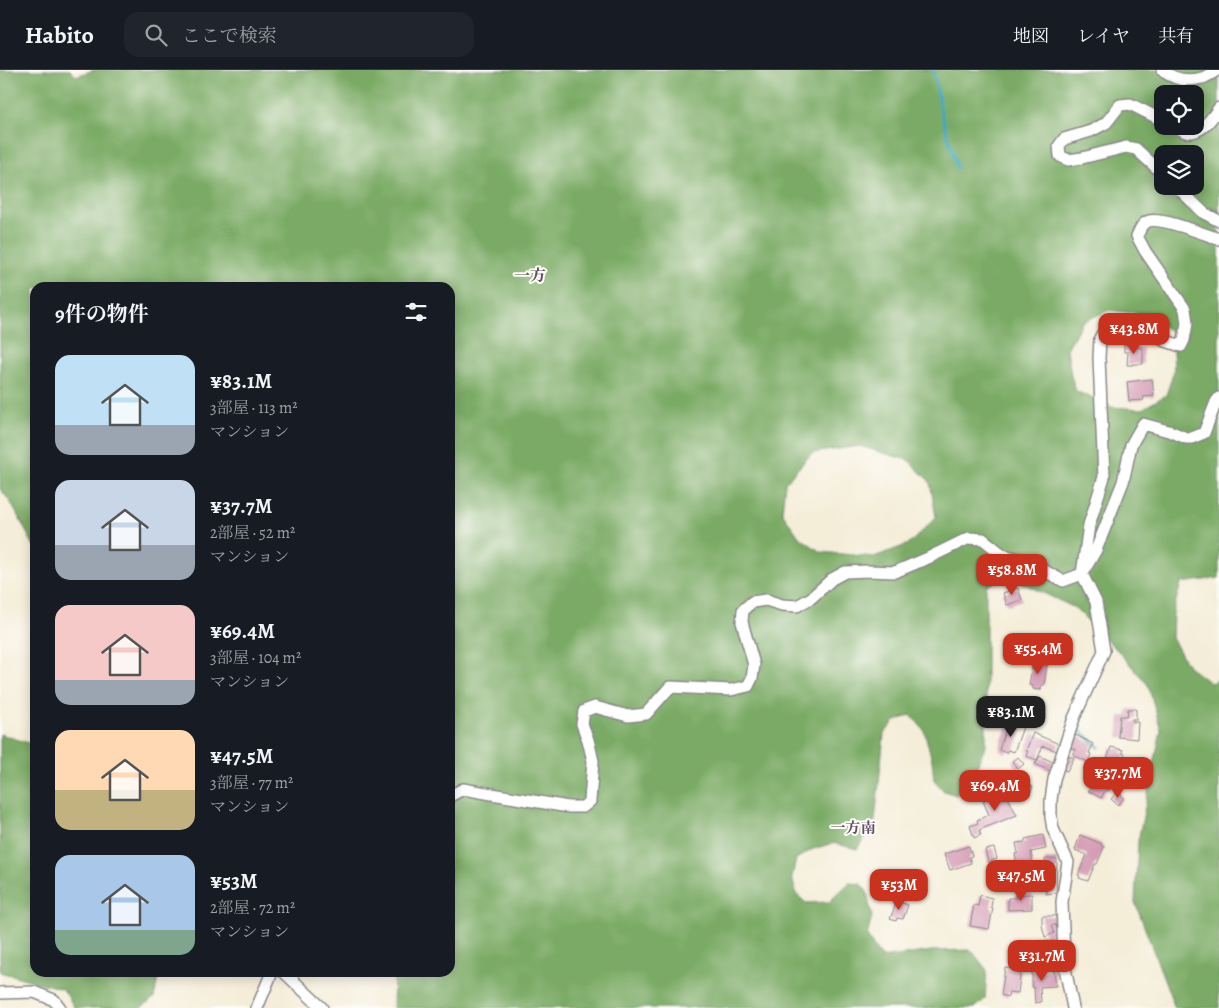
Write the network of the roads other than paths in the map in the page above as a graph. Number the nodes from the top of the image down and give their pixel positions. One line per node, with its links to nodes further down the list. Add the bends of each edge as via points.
1 (1162, 70): 2 (street, via 1171,77 1185,80 1203,78)
2 (1217, 70)
3 (1219, 108): 5 (street)
4 (1154, 116): 6 (street, via 1130,104 1120,105 1106,122 1091,132 1064,139 1059,146 1060,156 1068,160 1126,147 1136,149)
5 (1204, 126)
6 (1154, 165)
7 (1186, 195): 8 (street)
8 (1219, 221)
9 (1219, 239): 11 (street, via 1162,220 1148,221 1137,236 1186,309 1184,340 1181,346 1163,340 1144,327 1128,324 1106,328 1100,338 1104,477 1089,525)
10 (1219, 398): 11 (street, via 1204,434 1186,438 1143,424 1131,445 1122,482 1096,550)
11 (1082, 574): 12 (street, via 1063,581 1038,567 1003,556 983,539 969,538 895,572 845,572 797,606 782,606 766,600 752,602 743,610 742,622 754,665 748,686 731,690 670,687 646,714 628,716 595,707 584,712 582,724 593,761 590,801 582,807 463,789); 19 (street, via 1096,602 1104,651 1074,718 1054,779 1051,800 1053,829 1068,862 1062,902 1064,963)
12 (455, 793)
13 (270, 977): 17 (street)
14 (289, 977): 18 (street)
15 (0, 993): 16 (street, via 34,992 54,1000)
16 (60, 1008)
17 (257, 1008)
18 (322, 1008)
19 (1073, 1008)

